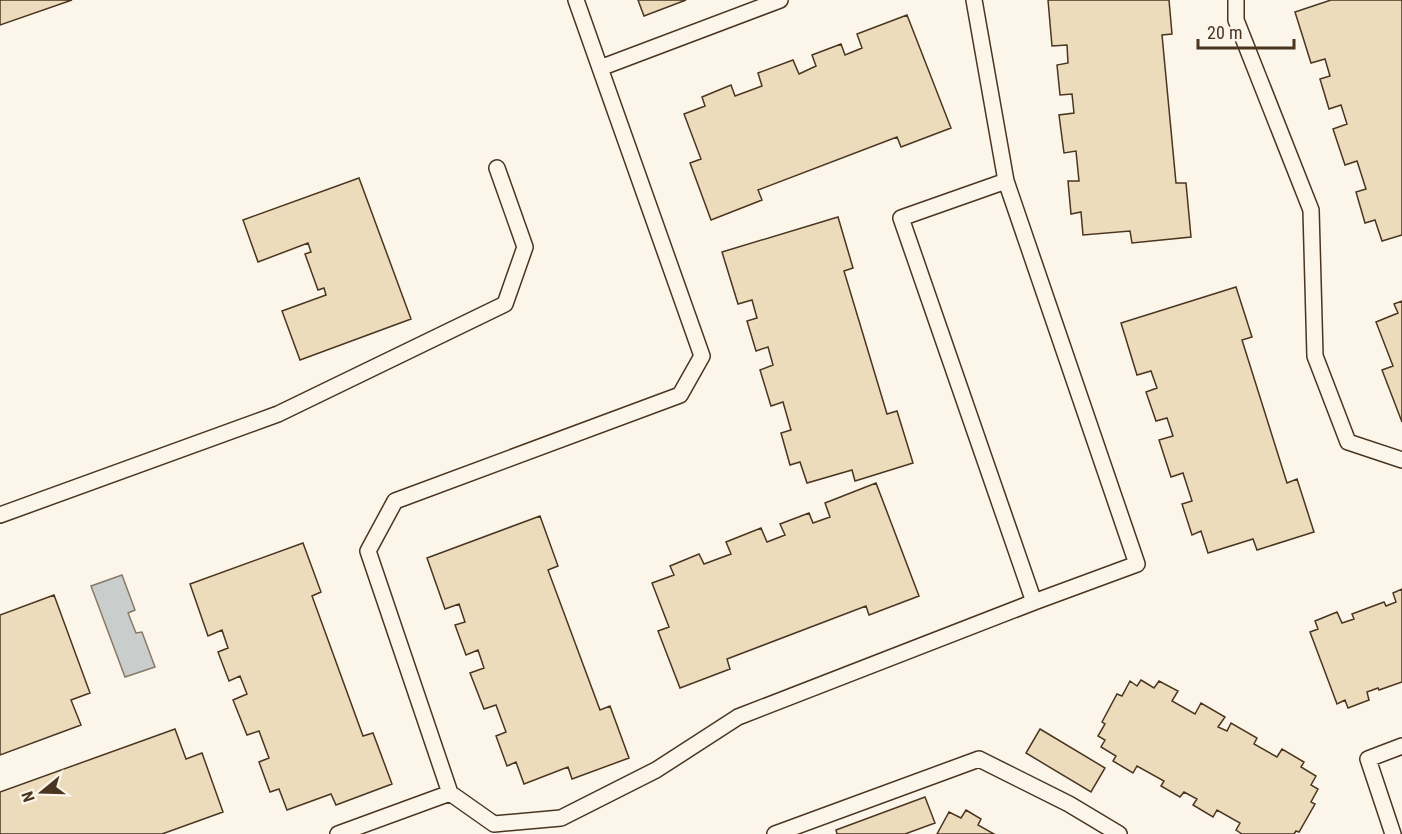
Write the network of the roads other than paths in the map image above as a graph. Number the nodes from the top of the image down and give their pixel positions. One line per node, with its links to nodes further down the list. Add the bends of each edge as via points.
1 (576, 0): 5 (lane)
2 (780, 0): 5 (lane)
3 (974, 0): 7 (lane)
4 (1236, 0): 8 (lane, via 1236,20 1311,210 1315,356 1348,442)
5 (600, 68): 12 (lane, via 702,356 680,394 395,501 368,551)
6 (497, 168): 9 (lane, via 525,247 505,304 278,414)
7 (1006, 181): 10 (lane, via 1137,564); 10 (lane, via 901,218)
8 (1402, 460)
9 (0, 515)
10 (1034, 602): 12 (lane, via 738,717 656,770 561,818 494,824)
11 (1402, 746): 16 (lane, via 1368,759)
12 (450, 793): 13 (lane)
13 (338, 834)
14 (775, 834): 15 (lane, via 979,759)
15 (1119, 834)
16 (1393, 834)

